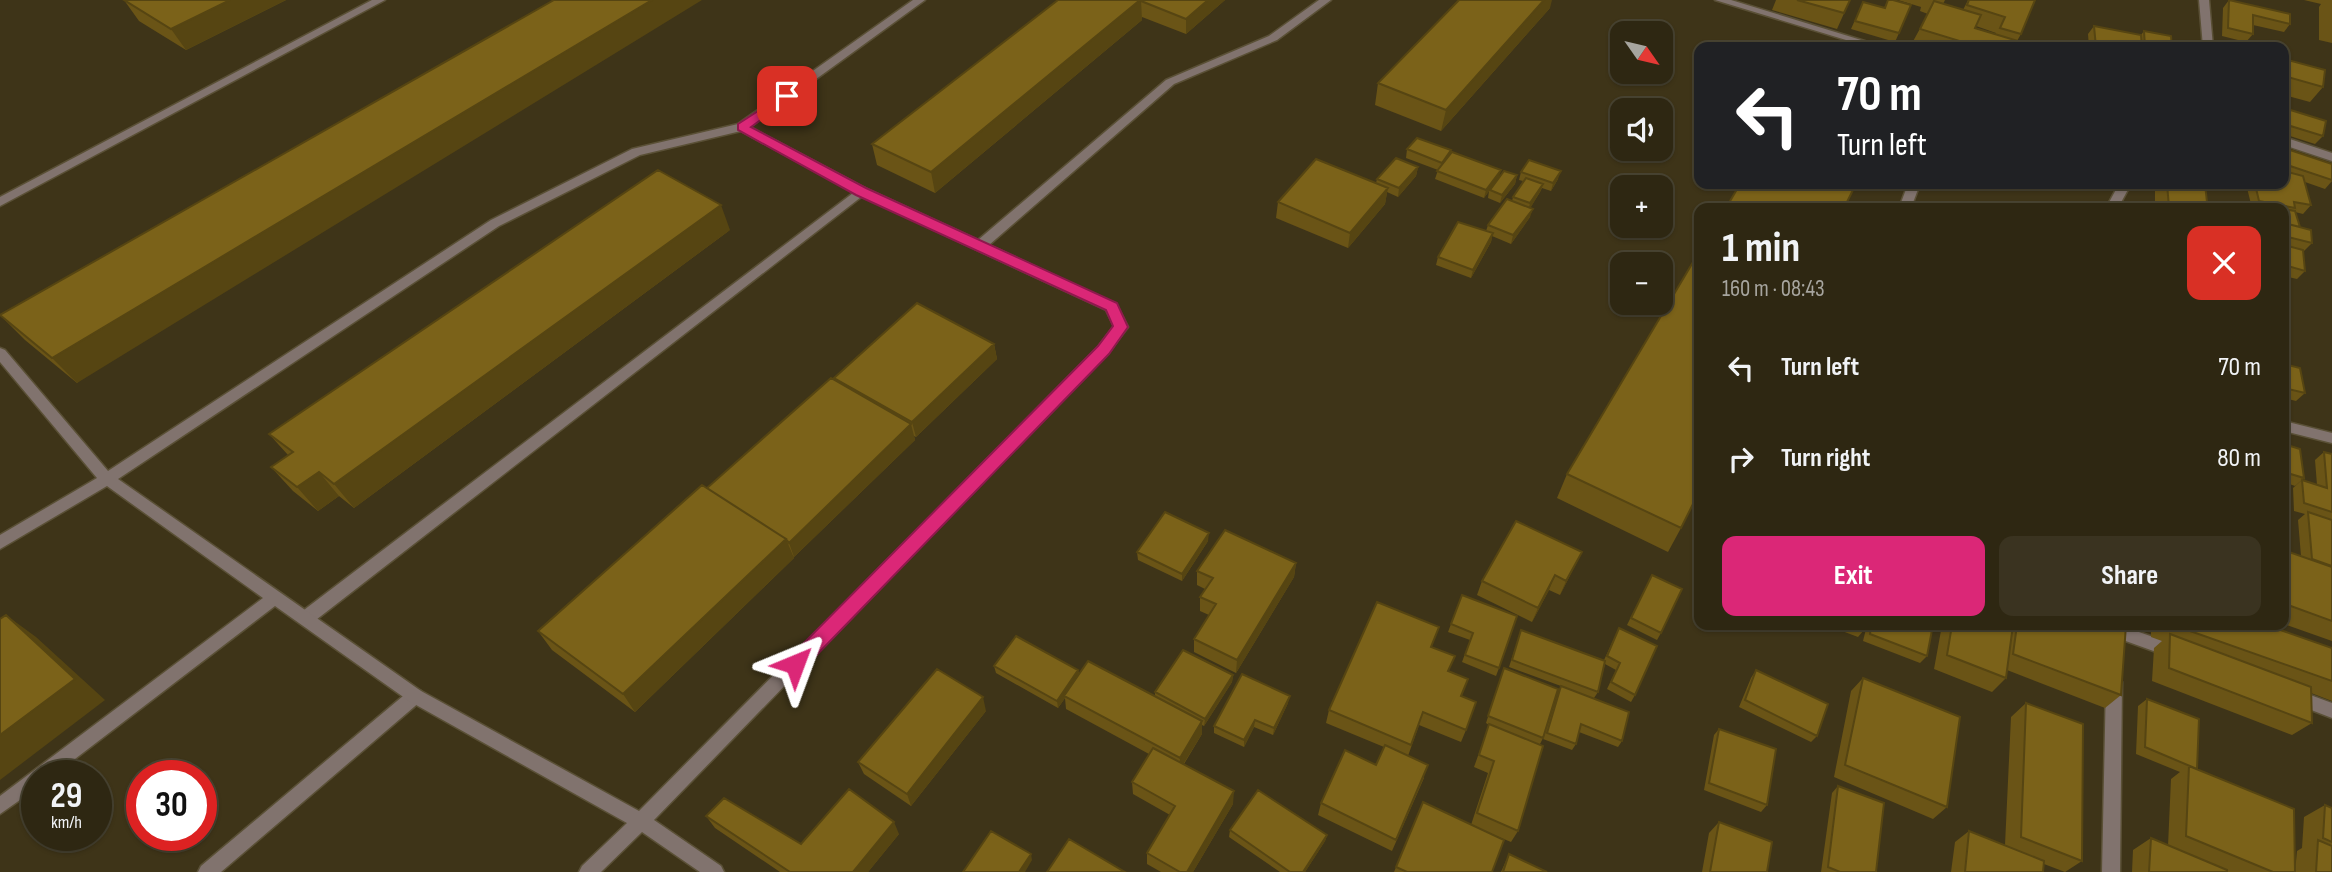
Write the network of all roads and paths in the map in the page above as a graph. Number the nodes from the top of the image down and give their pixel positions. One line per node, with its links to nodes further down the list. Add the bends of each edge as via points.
1 (380, 0): 12 (street)
2 (920, 0): 8 (street)
3 (1326, 0): 13 (street, via 1273,38 1170,82)
4 (1720, 0): 6 (street)
5 (2204, 0): 7 (street)
6 (1862, 42)
7 (2208, 42)
8 (742, 127): 11 (street); 17 (street, via 636,152 495,223)
9 (2289, 143): 10 (street)
10 (2332, 157)
11 (861, 191): 13 (street); 20 (street)
12 (0, 202)
13 (981, 245): 30 (street, via 1111,307 1121,327 1094,360)
14 (0, 353): 17 (street)
15 (2289, 427): 16 (street)
16 (2332, 438)
17 (107, 480): 18 (street); 19 (street)
18 (0, 542)
19 (276, 597): 20 (street); 27 (street)
20 (306, 618): 25 (street)
21 (2115, 632): 22 (street)
22 (2192, 659)
23 (2114, 668): 34 (street)
24 (2281, 692): 26 (street)
25 (415, 696): 30 (street); 31 (street)
26 (2332, 711)
27 (61, 760)
28 (21, 790): 29 (street)
29 (0, 806)
30 (641, 821): 32 (street); 33 (street)
31 (207, 872)
32 (589, 872)
33 (715, 872)
34 (2111, 872)

